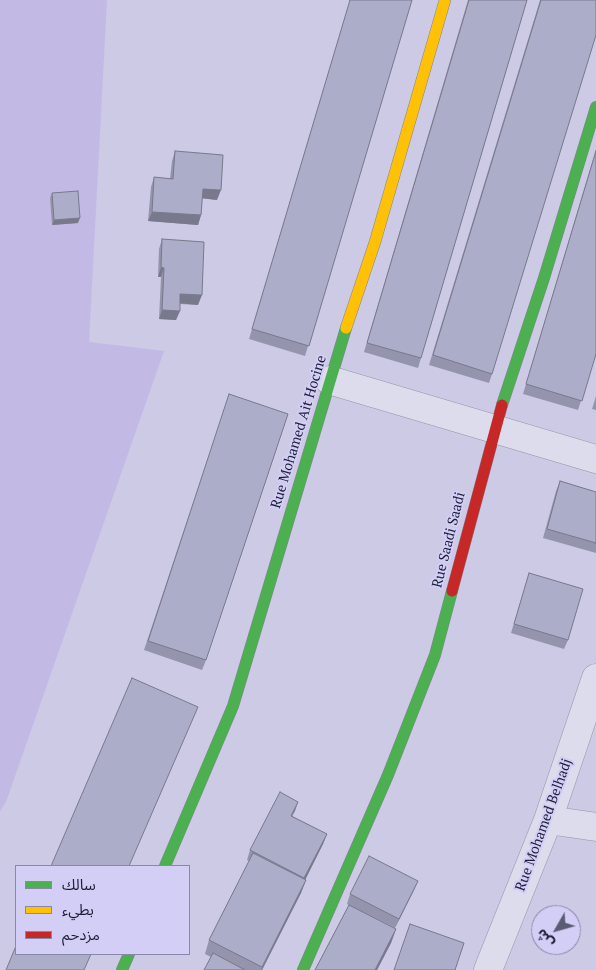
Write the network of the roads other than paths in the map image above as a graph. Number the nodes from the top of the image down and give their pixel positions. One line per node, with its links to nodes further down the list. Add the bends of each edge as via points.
1 (445, 0): 3 (street, Rue Mohamed Ait Hocine, via 375,242)
2 (596, 107): 4 (street, Rue Saadi Saadi)
3 (329, 380): 4 (street); 9 (street, Rue Mohamed Ait Hocine, via 233,706)
4 (494, 428): 5 (street); 12 (street, Rue Saadi Saadi, via 435,655 388,775)
5 (596, 458)
6 (596, 678): 7 (street, Rue Mohamed Belhadj)
7 (548, 820): 8 (street); 13 (street, Rue Mohamed Belhadj)
8 (596, 827)
9 (165, 865)
10 (129, 955): 11 (street)
11 (122, 970)
12 (303, 970)
13 (488, 970)

